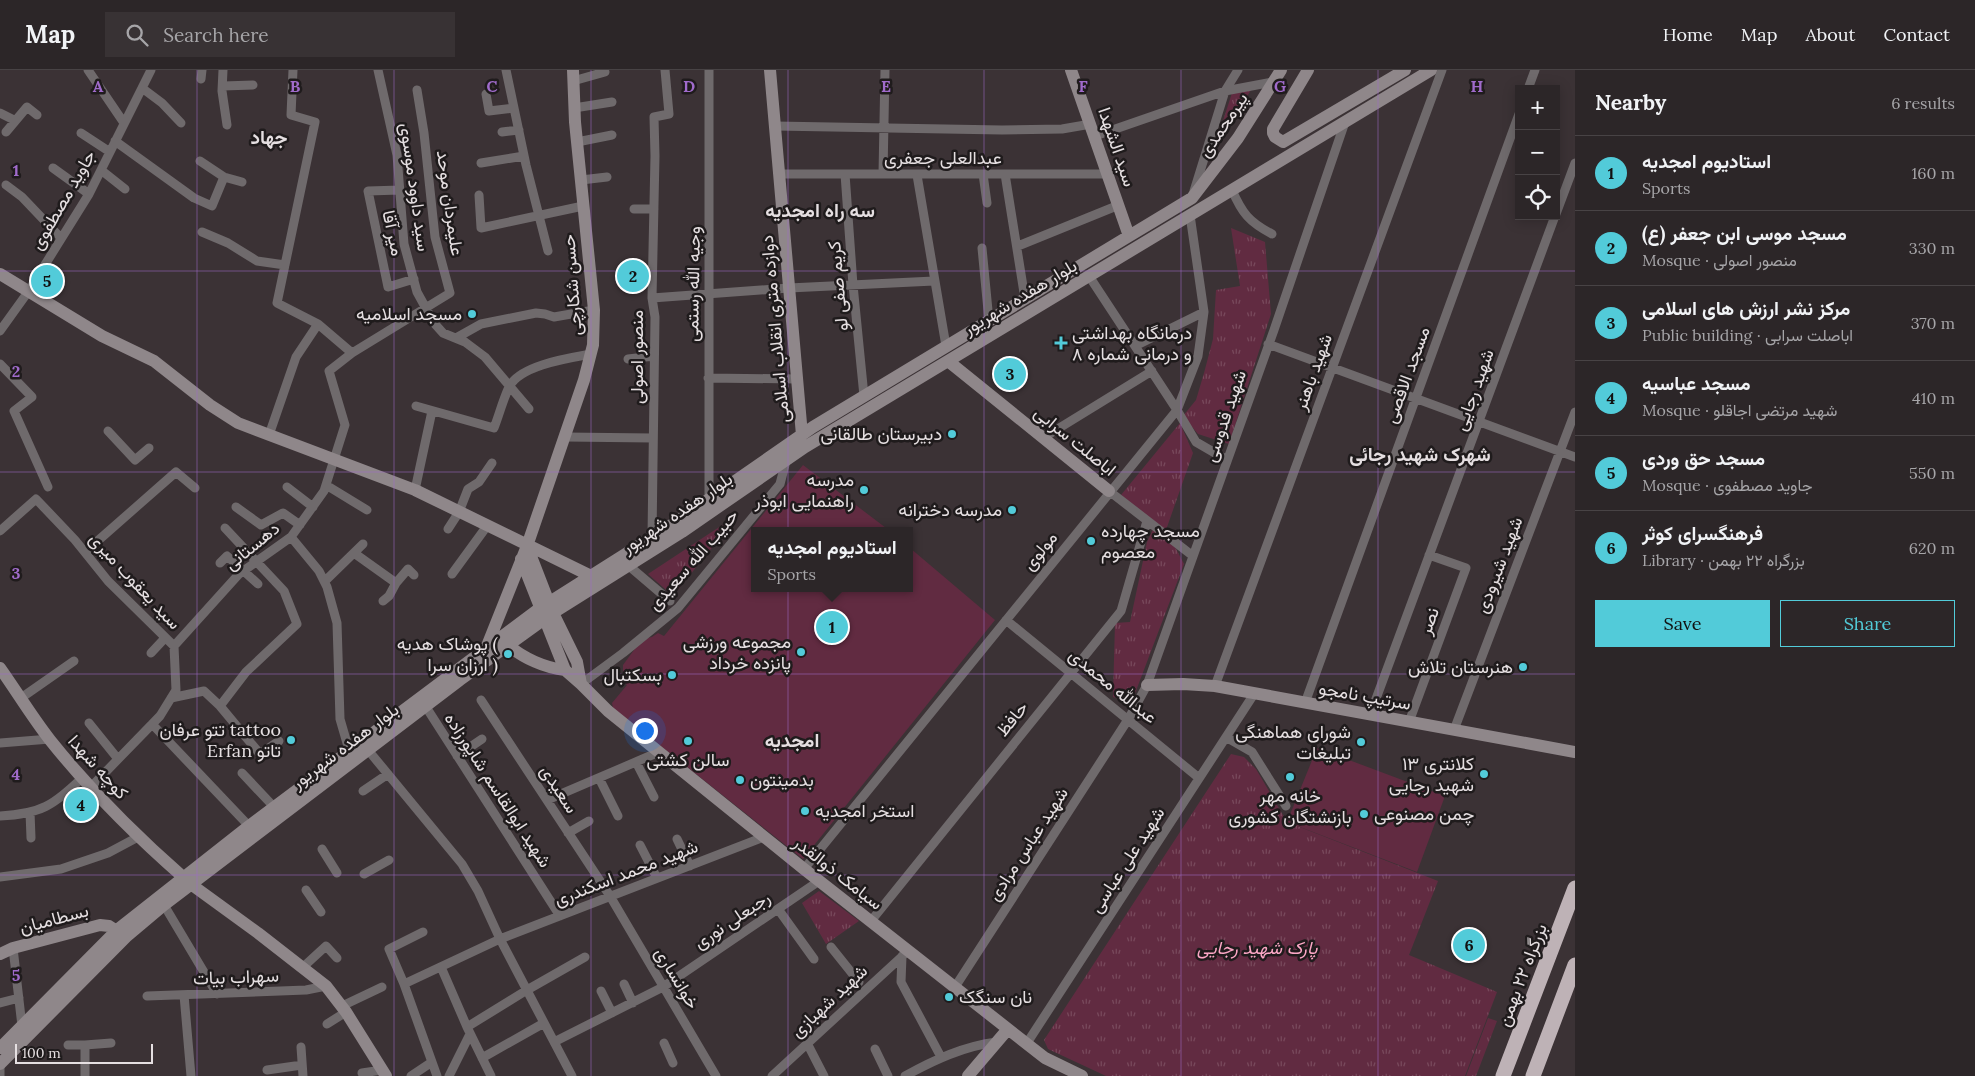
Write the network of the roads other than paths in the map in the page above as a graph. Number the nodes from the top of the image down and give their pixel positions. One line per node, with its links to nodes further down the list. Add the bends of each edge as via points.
1 (88, 70): 36 (street)
2 (151, 70): 25 (street, جاوید مصطفوی)
3 (223, 70): 24 (street)
4 (293, 70): 91 (street, via 291,115 315,122)
5 (378, 70): 70 (street, سید داوود موسوی, via 397,155)
6 (506, 70): 30 (street)
7 (665, 70): 80 (street, منصور اصولی, via 669,114 654,117)
8 (710, 70): 99 (street, وجیه الله رستمی)
9 (770, 70): 40 (street, دوازده متری انقلاب اسلامی)
10 (885, 70): 41 (street)
11 (1071, 70): 43 (street, سید الشهدا)
12 (1238, 70): 27 (street)
13 (1281, 70): 21 (street, پیرمحمدی)
14 (1308, 70): 15 (street, via 1272,129 1275,138 1284,142)
15 (1405, 70)
16 (1431, 70): 35 (street, بلوار هفده شهریور)
17 (1442, 70): 118 (street, شهید باهنر)
18 (1535, 70): 23 (street)
19 (605, 72): 20 (street)
20 (573, 75): 31 (street, حسن شکارچی)
21 (1274, 82): 27 (street); 74 (street, پیرمحمدی, via 1238,138)
22 (253, 85): 24 (street)
23 (1529, 85)
24 (223, 86): 38 (street)
25 (142, 88): 36 (street, جاوید مصطفوی); 37 (street, via 162,103)
26 (417, 90): 102 (street, علیمردان موحد, via 435,237 450,293)
27 (1225, 90): 43 (street); 74 (street)
28 (486, 94): 30 (street, via 489,111)
29 (612, 102): 31 (street)
30 (514, 108): 42 (street)
31 (574, 108): 49 (street, حسن شکارچی)
32 (0, 113): 34 (street)
33 (37, 115): 34 (street, via 27,107)
34 (14, 120): 44 (street)
35 (1345, 122): 71 (street, بلوار هفده شهریور); 109 (street, شهید قدوسی)
36 (124, 123): 48 (street, جاوید مصطفوی)
37 (181, 124)
38 (228, 125)
39 (1515, 125): 124 (street, مسجد الاقصی)
40 (775, 126): 41 (street); 57 (street, دوازده متری انقلاب اسلامی)
41 (884, 128): 43 (street); 59 (street)
42 (519, 130): 45 (street); 51 (street)
43 (1093, 130): 62 (street, سید الشهدا)
44 (6, 132)
45 (502, 132)
46 (81, 133): 50 (street)
47 (612, 135): 49 (street)
48 (115, 141): 50 (street, جاوید مصطفوی); 64 (street, via 194,198 212,206)
49 (577, 142): 66 (street, حسن شکارچی)
50 (110, 152): 56 (street, جاوید مصطفوی)
51 (524, 156): 53 (street); 81 (street)
52 (200, 161): 64 (street)
53 (481, 163)
54 (1575, 163): 76 (street, شهید رجایی)
55 (53, 168): 72 (street)
56 (101, 170): 69 (street); 72 (street, جاوید مصطفوی)
57 (779, 174): 58 (street, عبدالعلی جعفری); 97 (street, دوازده متری انقلاب اسلامی)
58 (845, 174): 59 (street, عبدالعلی جعفری); 96 (street, کریم صفی لو)
59 (883, 174): 63 (street, عبدالعلی جعفری)
60 (983, 174): 61 (street, عبدالعلی جعفری); 63 (street, عبدالعلی جعفری); 75 (street)
61 (1005, 174): 62 (street, عبدالعلی جعفری); 88 (street)
62 (1108, 174): 77 (street, سید الشهدا)
63 (917, 175): 95 (street)
64 (224, 177): 67 (street)
65 (607, 177): 66 (street)
66 (581, 180): 78 (street, حسن شکارچی)
67 (242, 182)
68 (6, 185): 87 (street)
69 (125, 189)
70 (400, 190): 94 (street, سید داوود موسوی, via 404,244); 94 (street, میر آقا, via 368,191 388,287)
71 (1232, 190): 82 (street, بلوار هفده شهریور); 85 (street, via 1247,218)
72 (89, 194): 87 (street, جاوید مصطفوی)
73 (478, 196): 81 (street, via 481,228)
74 (1192, 198): 86 (street, بلوار هفده شهریور)
75 (987, 203)
76 (1560, 204)
77 (1118, 205): 86 (street, سید الشهدا); 88 (street)
78 (583, 206): 81 (street); 103 (street, حسن شکارچی)
79 (634, 209): 80 (street)
80 (654, 209): 100 (street, منصور اصولی)
81 (539, 215): 90 (street)
82 (1190, 215): 93 (street, بلوار هفده شهریور); 104 (street, مولوی)
83 (1554, 220): 130 (street, شهید رجایی)
84 (202, 232): 91 (street, via 257,261)
85 (1272, 234)
86 (1129, 236): 101 (street, بلوار هفده شهریور)
87 (61, 238): 98 (street, جاوید مصطفوی)
88 (1018, 246): 101 (street)
89 (982, 248): 105 (street)
90 (548, 251)
91 (285, 265): 106 (street, via 277,303)
92 (0, 274): 98 (street)
93 (1089, 276): 111 (street); 116 (street, بلوار هفده شهریور)
94 (414, 279): 102 (street, سید داوود موسوی, via 417,292)
95 (934, 281): 96 (street); 110 (street)
96 (853, 285): 97 (street); 123 (street, کریم صفی لو)
97 (789, 288): 99 (street); 121 (street, دوازده متری انقلاب اسلامی)
98 (28, 292): 107 (street, جاوید مصطفوی); 132 (street, via 102,336 154,361 238,423)
99 (710, 294): 100 (street); 120 (street, وجیه الله رستمی)
100 (652, 298): 114 (street, منصور اصولی)
101 (1026, 299): 105 (street, بلوار هفده شهریور)
102 (427, 307): 108 (street, سید داوود موسوی, via 443,332); 112 (street)
103 (594, 310): 108 (street, via 554,318 536,313 481,324); 113 (street, حسن شکارچی)
104 (1204, 312): 111 (street); 127 (street, مولوی, via 1198,356)
105 (989, 321): 110 (street, بلوار هفده شهریور)
106 (318, 324): 112 (street); 132 (street, via 296,357)
107 (0, 331)
108 (456, 338): 122 (street, سید داوود موسوی, via 485,357)
109 (1268, 344): 118 (street); 141 (street, شهید قدوسی)
110 (946, 346): 123 (street, بلوار هفده شهریور)
111 (1135, 346): 119 (street)
112 (352, 354): 140 (street, دهستانی, via 329,371 344,425)
113 (591, 354): 122 (street, via 557,360 520,375); 134 (street, حسن شکارچی)
114 (654, 356): 115 (street); 135 (street, منصور اصولی)
115 (628, 359)
116 (948, 361): 136 (street, اباصلت سرابی); 142 (street, بلوار هفده شهریور)
117 (0, 364): 145 (street, via 32,397 14,411)
118 (1332, 368): 124 (street); 195 (street, شهید باهنر)
119 (1152, 371): 127 (street); 136 (street)
120 (708, 378): 121 (street); 150 (street, وجیه الله رستمی)
121 (797, 379): 133 (street, دوازده متری انقلاب اسلامی)
122 (510, 386): 126 (street, سید داوود موسوی); 128 (street, via 494,428)
123 (864, 396): 133 (street, بلوار هفده شهریور)
124 (1416, 398): 130 (street); 200 (street, مسجد الاقصی)
125 (416, 406): 128 (street)
126 (530, 409)
127 (1177, 410): 141 (street, via 1196,442); 149 (street, مولوی)
128 (432, 411): 148 (street)
129 (1575, 412): 138 (street, شهید شیرودی)
130 (1479, 422): 138 (street); 168 (street, شهید رجایی)
131 (108, 431): 137 (street, via 134,460)
132 (269, 435): 140 (street)
133 (802, 435): 150 (street, بلوار هفده شهریور)
134 (565, 437): 135 (street); 164 (street, حسن شکارچی)
135 (653, 438): 162 (street, منصور اصولی)
136 (1043, 438): 149 (street, اباصلت سرابی)
137 (148, 448)
138 (1560, 452): 139 (street); 208 (street, شهید شیرودی)
139 (1575, 457)
140 (333, 460): 144 (street, دهستانی); 148 (street)
141 (1227, 460): 167 (street, شهید قدوسی)
142 (786, 461): 172 (street, بلوار هفده شهریور); 193 (street, حبیب الله سعیدی, via 780,484 678,608)
143 (492, 462): 154 (street, via 479,482 468,489)
144 (326, 485): 152 (street, دهستانی); 153 (street)
145 (48, 487)
146 (287, 487): 152 (street)
147 (195, 488): 165 (street, via 176,472)
148 (415, 490): 154 (street)
149 (1110, 491): 155 (street); 183 (street, مولوی)
150 (710, 498): 162 (street, بلوار هفده شهریور)
151 (236, 507): 156 (street, via 262,525 283,513)
152 (312, 507): 156 (street, دهستانی)
153 (366, 510)
154 (459, 512): 157 (street); 159 (street)
155 (1147, 521): 167 (street); 192 (street, حافظ, via 1121,611)
156 (300, 525): 161 (street, دهستانی)
157 (487, 526): 164 (street); 174 (street)
158 (225, 528): 170 (street)
159 (448, 529)
160 (0, 531): 165 (street, سید یعقوب میری, via 36,499)
161 (291, 537): 170 (street, دهستانی); 177 (street)
162 (652, 537): 176 (street, بلوار هفده شهریور)
163 (363, 544): 166 (street)
164 (527, 546): 169 (street, حسن شکارچی); 176 (street); 182 (street)
165 (85, 552): 184 (street, سید یعقوب میری, via 108,581)
166 (354, 553): 177 (street); 178 (street)
167 (1193, 556): 194 (street, شهید قدوسی)
168 (1429, 556): 203 (street, شهید رجایی); 205 (street, نصر, via 1466,568)
169 (522, 559): 182 (street); 187 (street, حسن شکارچی)
170 (257, 561): 173 (street, دهستانی); 201 (street, via 284,591 297,624 246,672)
171 (220, 563): 173 (street, via 227,556)
172 (629, 566): 180 (street); 182 (street, بلوار هفده شهریور)
173 (244, 571): 179 (street); 186 (street, دهستانی)
174 (452, 574)
175 (414, 576): 178 (street, via 408,569)
176 (592, 576): 182 (street, بلوار هفده شهریور)
177 (325, 582): 214 (street, via 337,623 340,719)
178 (396, 583): 181 (street)
179 (258, 584)
180 (670, 600)
181 (383, 601)
182 (547, 610): 185 (street, بلوار هفده شهریور); 187 (street, بلوار هفده شهریور); 191 (street); 193 (street, سیامک ذوالقدر, via 577,662)
183 (1006, 620): 192 (street, عبدالله محمدی); 245 (street, مولوی)
184 (166, 638): 186 (street, سید یعقوب میری); 188 (street)
185 (508, 645): 191 (street, via 552,668); 202 (street, بلوار هفده شهریور)
186 (174, 646): 198 (street, سید یعقوب میری, via 176,690)
187 (487, 646): 214 (street, بلوار هفده شهریور)
188 (151, 653)
189 (74, 661): 197 (street)
190 (0, 668): 197 (street, کوچه شهدا)
191 (564, 670): 193 (street, سیامک ذوالقدر)
192 (1071, 672): 204 (street, عبدالله محمدی); 259 (street, حافظ)
193 (582, 684): 216 (street, سیامک ذوالقدر, via 608,711)
194 (1147, 685): 195 (street, سرتیپ نامجو); 204 (street, شهید قدوسی)
195 (1215, 686): 196 (street, سرتیپ نامجو)
196 (1254, 694): 200 (street, سرتیپ نامجو); 209 (street, شهید علی عباسی)
197 (21, 698): 210 (street, کوچه شهدا)
198 (171, 698): 201 (street, via 204,691); 207 (street)
199 (481, 700): 228 (street, سعیدی)
200 (1305, 703): 203 (street, سرتیپ نامجو)
201 (220, 706): 212 (street, via 260,754)
202 (426, 707): 215 (street, بلوار هفده شهریور); 218 (street, شهید ابوالقاسم شاپورزاده)
203 (1370, 715): 205 (street, سرتیپ نامجو)
204 (1128, 718): 224 (street, عبدالله محمدی); 279 (street, شهید عباس مرادی)
205 (1410, 722): 208 (street, سرتیپ نامجو)
206 (89, 723): 219 (street)
207 (152, 724): 219 (street); 235 (street)
208 (1454, 730): 217 (street, سرتیپ نامجو)
209 (1226, 737): 224 (street, شهید علی عباسی); 229 (street, via 1252,752)
210 (50, 739): 213 (street); 225 (street, کوچه شهدا)
211 (482, 739): 218 (street)
212 (279, 741)
213 (0, 743)
214 (349, 750): 230 (street, بلوار هفده شهریور)
215 (368, 750): 222 (street); 250 (street, بلوار هفده شهریور)
216 (659, 752): 220 (street); 238 (street, سیامک ذوالقدر)
217 (1575, 752)
218 (457, 756): 258 (street, شهید ابوالقاسم شاپورزاده)
219 (118, 759): 225 (street)
220 (636, 762): 223 (street); 227 (street)
221 (242, 773): 230 (street)
222 (388, 774): 226 (street); 262 (street, via 462,864)
223 (599, 778): 228 (street); 233 (street)
224 (1199, 778): 300 (street, شهید علی عباسی)
225 (87, 783): 231 (street); 237 (street, کوچه شهدا)
226 (363, 791)
227 (654, 797)
228 (546, 800): 236 (street, سعیدی)
229 (1286, 806)
230 (274, 807): 235 (street, بلوار هفده شهریور)
231 (30, 812): 232 (street); 239 (street)
232 (0, 816)
233 (618, 816)
234 (589, 822): 236 (street)
235 (249, 826): 250 (street, بلوار هفده شهریور)
236 (568, 832): 254 (street, سعیدی)
237 (138, 837): 248 (street, via 108,853 61,869); 250 (street, کوچه شهدا)
238 (764, 837): 244 (street, شهید محمد اسکندری); 245 (street, سیامک ذوالقدر)
239 (31, 838)
240 (677, 839): 244 (street)
241 (640, 845): 249 (street)
242 (322, 848): 246 (street)
243 (389, 860): 247 (street)
244 (690, 866): 249 (street, شهید محمد اسکندری)
245 (804, 869): 251 (street, سیامک ذوالقدر)
246 (337, 874)
247 (364, 874)
248 (0, 877)
249 (657, 878): 254 (street, شهید محمد اسکندری)
250 (187, 881): 255 (street, بلوار هفده شهریور); 261 (street, بلوار هفده شهریور); 272 (street, کوچه شهدا)
251 (819, 881): 256 (street, رجبعلی نوری); 259 (street, سیامک ذوالقدر)
252 (1575, 888): 331 (highway, بزرگراه ۲۲ بهمن)
253 (306, 890): 257 (street)
254 (610, 896): 258 (street, شهید محمد اسکندری); 278 (street, خوانساری)
255 (164, 905): 261 (street, بلوار هفده شهریور); 282 (street)
256 (778, 909): 269 (street); 278 (street, رجبعلی نوری)
257 (321, 912)
258 (560, 916): 262 (street, شهید محمد اسکندری)
259 (871, 921): 265 (street, سیامک ذوالقدر)
260 (423, 932): 274 (street, via 389,949)
261 (121, 934): 264 (street, بسطامیان, via 109,926 100,925); 292 (street, بلوار هفده شهریور); 311 (street, بلوار هفده شهریور)
262 (500, 939): 271 (street, شهید محمد اسکندری); 280 (street)
263 (832, 947): 273 (street)
264 (13, 948): 266 (street, بسطامیان); 285 (street)
265 (905, 953): 279 (street, سیامک ذوالقدر); 299 (street, شهید شهبازی); 306 (street, via 901,982)
266 (0, 954)
267 (337, 958): 272 (street, via 326,946)
268 (585, 958): 280 (street)
269 (814, 959)
270 (1575, 965): 332 (highway)
271 (441, 967): 274 (street, شهید محمد اسکندری); 294 (street)
272 (302, 968): 276 (street, کوچه شهدا)
273 (859, 982)
274 (404, 984): 308 (street)
275 (624, 984): 286 (street)
276 (326, 986): 282 (street, سهراب بیات, via 306,990); 288 (street, کوچه شهدا)
277 (382, 987): 288 (street)
278 (664, 987): 286 (street, رجبعلی نوری); 324 (street, خوانساری)
279 (955, 987): 293 (street, سیامک ذوالقدر)
280 (527, 990): 290 (street); 294 (street)
281 (601, 992): 289 (street)
282 (217, 994): 283 (street, سهراب بیات)
283 (184, 995): 284 (street, سهراب بیات); 317 (street)
284 (147, 996)
285 (19, 998): 287 (street); 292 (street)
286 (633, 1002): 289 (street, رجبعلی نوری)
287 (0, 1003)
288 (344, 1009): 291 (street); 314 (street, کوچه شهدا)
289 (612, 1013): 295 (street, رجبعلی نوری)
290 (544, 1023): 295 (street); 307 (street)
291 (328, 1024)
292 (22, 1026): 304 (street, بلوار هفده شهریور)
293 (1008, 1029): 296 (street); 300 (street, سیامک ذوالقدر)
294 (469, 1031): 307 (street); 321 (street)
295 (554, 1042): 323 (street)
296 (997, 1042): 306 (street); 329 (street)
297 (111, 1043): 301 (street)
298 (664, 1043): 309 (street)
299 (808, 1043): 325 (street, شهید شهبازی); 326 (street)
300 (1027, 1043): 330 (street, سیامک ذوالقدر, via 1045,1058)
301 (85, 1045): 302 (street); 316 (street)
302 (68, 1046)
303 (301, 1047): 310 (street)
304 (0, 1048)
305 (875, 1049): 327 (street)
306 (941, 1057): 328 (street)
307 (482, 1058): 322 (street)
308 (432, 1062): 319 (street); 320 (street)
309 (673, 1063)
310 (302, 1065): 312 (street); 318 (street)
311 (0, 1066): 315 (street)
312 (267, 1070)
313 (362, 1073): 314 (street)
314 (384, 1073)
315 (0, 1076)
316 (86, 1076)
317 (191, 1076)
318 (303, 1076)
319 (411, 1076)
320 (437, 1076)
321 (449, 1076)
322 (491, 1076)
323 (572, 1076)
324 (716, 1076)
325 (772, 1076)
326 (824, 1076)
327 (888, 1076)
328 (905, 1076)
329 (968, 1076)
330 (1082, 1076)
331 (1503, 1076)
332 (1533, 1076)

